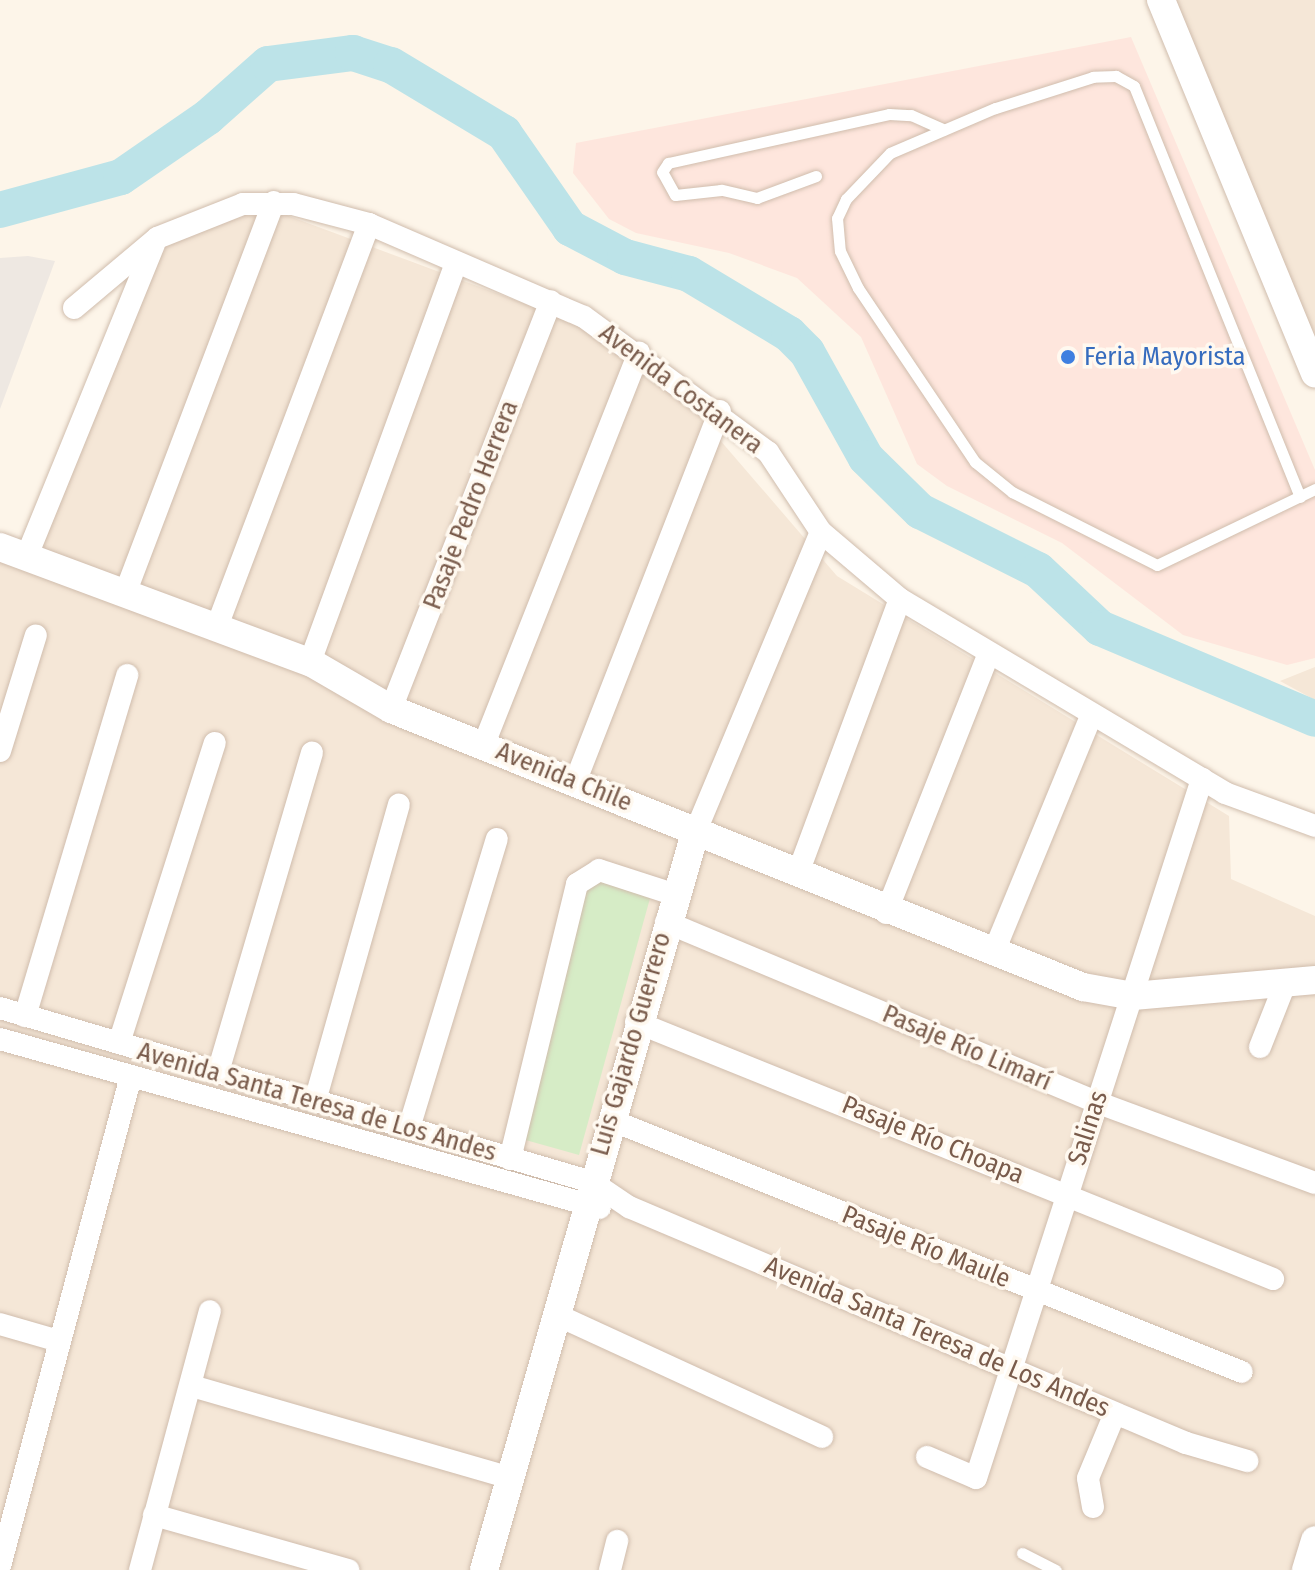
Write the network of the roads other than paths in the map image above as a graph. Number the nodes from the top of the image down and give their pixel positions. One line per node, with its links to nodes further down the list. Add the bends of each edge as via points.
1 (1161, 0): 11 (street)
2 (944, 130): 3 (lane, via 911,115 889,114 668,163 662,172 675,195 721,190 757,198); 14 (lane, via 1093,77 1116,76 1134,86); 14 (lane, via 890,153 846,199 838,229 858,288 975,462 1012,492 1157,565)
3 (816, 176)
4 (274, 202): 5 (street, Avenida Costanera); 6 (street, Avenida Costanera, via 243,204); 18 (street)
5 (369, 224): 7 (street, Avenida Costanera); 20 (street)
6 (157, 238): 9 (street, Avenida Costanera); 17 (street)
7 (456, 263): 8 (street, Avenida Costanera); 23 (street)
8 (551, 301): 10 (street, Avenida Costanera); 25 (street, Pasaje Pedro Herrera)
9 (74, 308)
10 (639, 353): 12 (street, Avenida Costanera); 28 (street)
11 (1315, 373)
12 (720, 411): 15 (street, Avenida Costanera, via 768,452); 32 (street)
13 (1315, 489): 14 (lane)
14 (1300, 497)
15 (821, 532): 19 (street, Avenida Costanera); 35 (street, Luis Gajardo Guerrero)
16 (0, 547): 17 (street, Avenida Chile)
17 (26, 558): 18 (street, Avenida Chile)
18 (126, 591): 20 (street, Avenida Chile)
19 (900, 599): 22 (street, Avenida Costanera); 37 (street)
20 (216, 629): 23 (street, Avenida Chile)
21 (36, 635): 29 (street)
22 (988, 656): 26 (street, Avenida Costanera); 39 (street)
23 (310, 662): 25 (street, Avenida Chile)
24 (127, 675): 46 (street)
25 (391, 709): 28 (street, Avenida Chile)
26 (1091, 716): 31 (street, Avenida Costanera); 41 (street)
27 (215, 743): 49 (street)
28 (484, 744): 32 (street, Avenida Chile)
29 (0, 751)
30 (312, 753): 51 (street)
31 (1202, 779): 34 (street, Avenida Costanera); 44 (street, Salinas)
32 (576, 780): 35 (street, Avenida Chile)
33 (399, 805): 53 (street)
34 (1315, 826)
35 (695, 833): 37 (street, Avenida Chile); 38 (street, Luis Gajardo Guerrero)
36 (497, 839): 56 (street)
37 (798, 873): 39 (street, Avenida Chile)
38 (673, 894): 40 (street, Luis Gajardo Guerrero); 57 (street, via 599,870 577,884)
39 (886, 913): 41 (street, Avenida Chile)
40 (666, 922): 47 (street, Luis Gajardo Guerrero); 54 (street, Pasaje Río Limarí)
41 (993, 954): 44 (street, Avenida Chile, via 1083,987)
42 (1315, 980): 43 (street, Avenida Chile)
43 (1285, 984): 44 (street, Avenida Chile); 50 (street)
44 (1133, 996): 54 (street, Salinas)
45 (0, 1008): 46 (street, Avenida Santa Teresa de Los Andes)
46 (25, 1016): 49 (street, Avenida Santa Teresa de Los Andes)
47 (636, 1022): 55 (street, Luis Gajardo Guerrero); 60 (street, Pasaje Río Choapa)
48 (0, 1039): 52 (street, Avenida Santa Teresa de Los Andes)
49 (119, 1043): 51 (street, Avenida Santa Teresa de Los Andes)
50 (1260, 1047)
51 (218, 1072): 53 (street, Avenida Santa Teresa de Los Andes)
52 (131, 1076): 62 (street, Avenida Santa Teresa de Los Andes); 68 (street)
53 (315, 1101): 56 (street, Avenida Santa Teresa de Los Andes)
54 (1096, 1102): 59 (street, Pasaje Río Limarí); 60 (street, Salinas)
55 (611, 1120): 58 (street, Luis Gajardo Guerrero); 64 (street, Pasaje Río Maule)
56 (409, 1128): 57 (street, Avenida Santa Teresa de Los Andes)
57 (510, 1159): 58 (street, Avenida Santa Teresa de Los Andes)
58 (592, 1182): 61 (street, Avenida Santa Teresa de Los Andes); 62 (street, Luis Gajardo Guerrero)
59 (1315, 1183)
60 (1067, 1193): 63 (street, Pasaje Río Choapa); 64 (street, Salinas)
61 (629, 1207): 62 (street, Avenida Santa Teresa de Los Andes); 69 (street, Avenida Santa Teresa de Los Andes)
62 (584, 1209): 66 (street, Luis Gajardo Guerrero)
63 (1273, 1279)
64 (1034, 1291): 69 (street, Salinas); 70 (street, Pasaje Río Maule)
65 (210, 1311): 71 (street)
66 (555, 1314): 73 (street); 76 (street, Luis Gajardo Guerrero)
67 (0, 1324): 68 (street)
68 (59, 1341): 82 (street)
69 (1010, 1367): 72 (street, Avenida Santa Teresa de Los Andes); 74 (street, Salinas, via 976,1478)
70 (1242, 1372)
71 (192, 1386): 76 (street); 78 (street)
72 (1115, 1413): 75 (street, Avenida Santa Teresa de Los Andes); 77 (street, via 1088,1478)
73 (822, 1437)
74 (927, 1457)
75 (1247, 1461)
76 (510, 1478): 85 (street, Luis Gajardo Guerrero)
77 (1093, 1507)
78 (154, 1515): 83 (street); 84 (street)
79 (1315, 1540): 88 (street)
80 (617, 1541): 86 (street)
81 (1022, 1553): 87 (lane)
82 (0, 1566)
83 (140, 1570)
84 (348, 1570)
85 (484, 1570)
86 (610, 1570)
87 (1056, 1570)
88 (1306, 1570)

